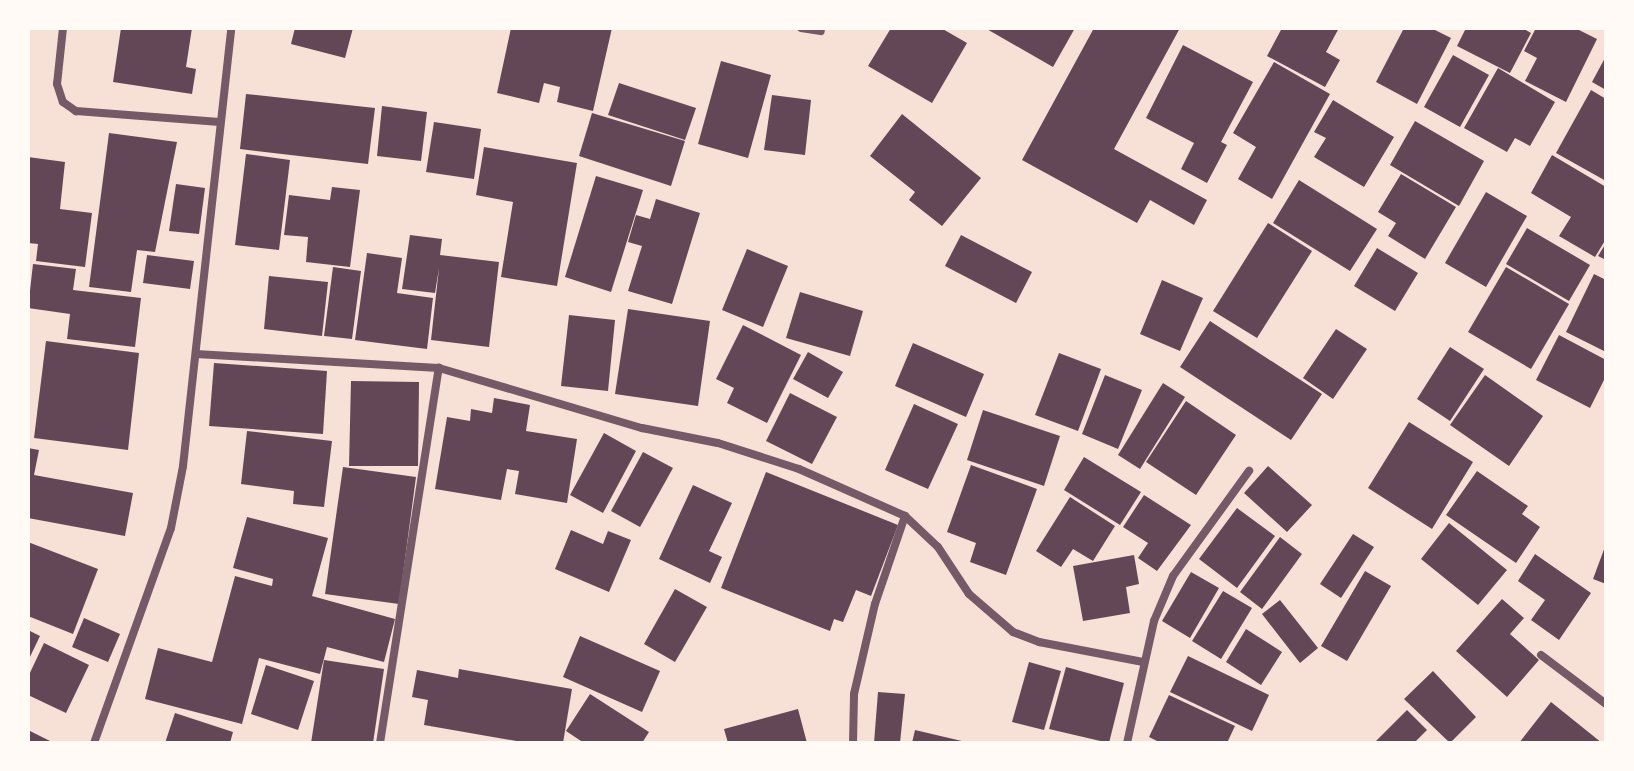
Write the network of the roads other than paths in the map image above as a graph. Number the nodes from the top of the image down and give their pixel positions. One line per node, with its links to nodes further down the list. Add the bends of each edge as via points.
1 (63, 28): 5 (street, via 57,84 63,102 76,111)
2 (801, 28): 4 (street)
3 (231, 31): 5 (street)
4 (821, 31)
5 (220, 122): 6 (street)
6 (196, 354): 7 (street); 13 (street, via 171,528)
7 (439, 368): 9 (street, via 642,428 718,443 799,469); 14 (street)
8 (1249, 471): 11 (street, via 1173,576)
9 (905, 516): 11 (street, via 938,547 969,594 1013,632); 15 (street, via 871,619 854,694)
10 (1541, 655): 12 (street)
11 (1143, 662): 16 (street)
12 (1606, 704)
13 (94, 743)
14 (380, 743)
15 (853, 743)
16 (1127, 743)

